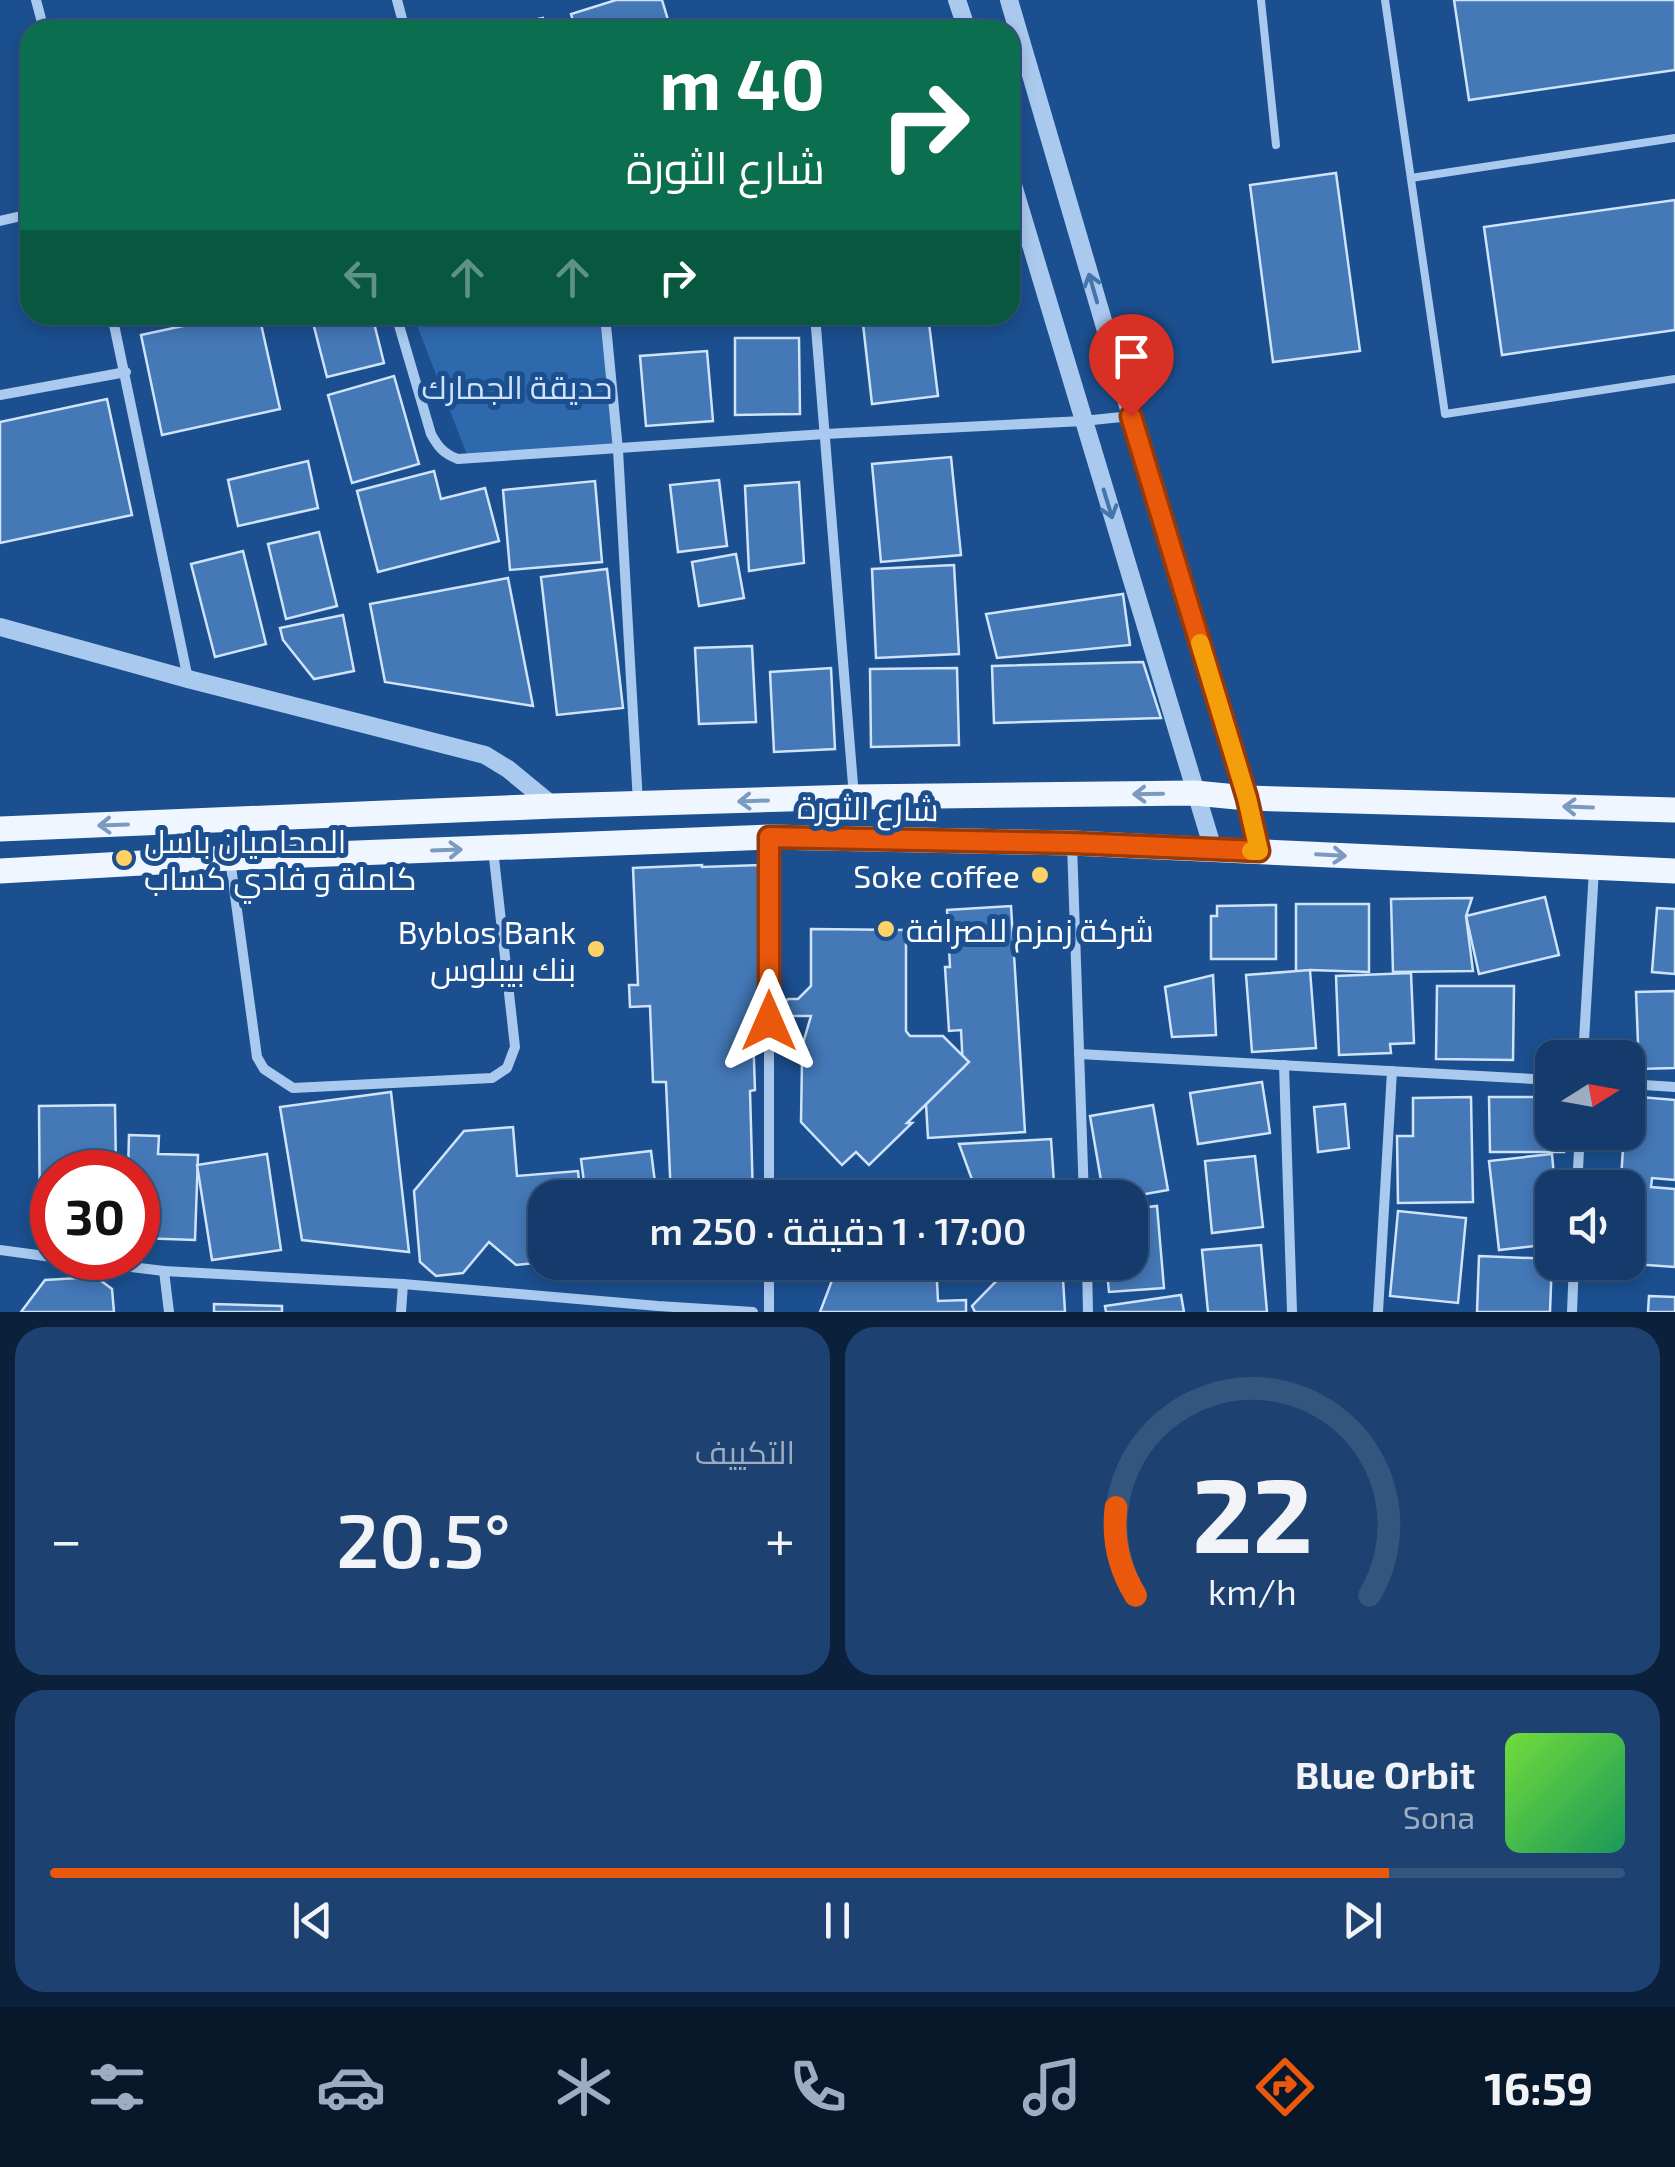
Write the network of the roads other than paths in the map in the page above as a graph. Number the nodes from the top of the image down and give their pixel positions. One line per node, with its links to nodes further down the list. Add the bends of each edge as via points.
1 (1262, 0): 5 (lane)
2 (1385, 0): 6 (lane)
3 (1020, 67): 15 (street, one-way to 3)
4 (1675, 138): 6 (lane)
5 (1276, 145)
6 (1411, 178): 13 (lane, via 1445,414)
7 (1020, 210): 16 (street)
8 (114, 325): 12 (street)
9 (399, 325): 18 (street, via 431,434 448,455 469,460)
10 (606, 325): 18 (street)
11 (817, 325): 17 (street)
12 (126, 372): 14 (street); 20 (street)
13 (1675, 379)
14 (0, 395)
15 (1131, 416): 16 (street); 23 (street)
16 (1083, 421): 17 (street); 21 (street, one-way to 21)
17 (826, 434): 18 (street); 22 (street)
18 (618, 450): 24 (street)
19 (0, 627): 20 (street)
20 (188, 679): 25 (street, via 484,755)
21 (1195, 794): 22 (main road, شارع الثورة, one-way to 22); 23 (main road, شارع الثورة); 31 (street)
22 (854, 797): 24 (main road, شارع الثورة, one-way to 24)
23 (1247, 798): 26 (main road, شارع الثورة, one-way to 23); 32 (street)
24 (638, 805): 25 (main road, شارع الثورة)
25 (553, 806): 27 (main road, شارع الثورة, one-way to 27)
26 (1675, 810)
27 (0, 830)
28 (769, 837): 29 (main road, شارع الثورة); 30 (main road, شارع الثورة); 44 (street)
29 (1072, 843): 31 (main road, شارع الثورة); 38 (street)
30 (492, 849): 33 (main road, شارع الثورة, one-way to 30); 33 (street, via 515,1047 506,1068 492,1078 293,1088 257,1057)
31 (1213, 849): 32 (main road, شارع الثورة)
32 (1259, 851): 34 (main road, شارع الثورة, one-way to 34)
33 (230, 858): 35 (main road, شارع الثورة)
34 (1594, 868): 36 (main road, شارع الثورة); 37 (street)
35 (0, 871)
36 (1675, 871)
37 (1584, 1040)
38 (1079, 1054): 39 (street); 45 (street)
39 (1284, 1065): 40 (street); 60 (street)
40 (1392, 1072): 41 (street); 61 (street)
41 (1535, 1079)
42 (1645, 1085): 43 (street)
43 (1675, 1087)
44 (769, 1180)
45 (1083, 1180)
46 (0, 1250): 47 (street)
47 (30, 1254)
48 (160, 1270): 49 (street)
49 (164, 1271): 53 (street); 55 (street)
50 (769, 1280): 58 (street)
51 (1087, 1280): 59 (street)
52 (1573, 1280): 62 (street)
53 (404, 1284): 54 (street); 56 (street)
54 (658, 1309): 57 (street)
55 (169, 1312)
56 (400, 1312)
57 (753, 1312)
58 (769, 1312)
59 (1088, 1312)
60 (1292, 1312)
61 (1378, 1312)
62 (1572, 1312)

